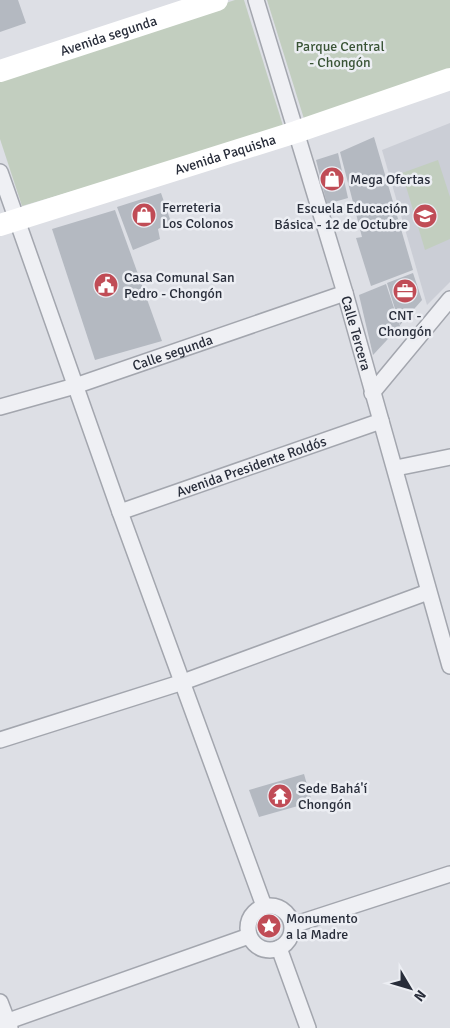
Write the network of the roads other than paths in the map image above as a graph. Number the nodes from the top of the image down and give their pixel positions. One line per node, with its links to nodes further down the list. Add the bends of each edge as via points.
1 (217, 0): 3 (main road, Avenida segunda)
2 (256, 0): 5 (street, Calle Tercera)
3 (0, 71)
4 (450, 79): 5 (main road, Avenida Paquisha)
5 (296, 132): 7 (main road, Avenida Paquisha); 8 (street, Calle Tercera)
6 (0, 172): 7 (street)
7 (8, 222): 10 (street)
8 (345, 293): 10 (street, Calle segunda); 11 (street, Calle Tercera)
9 (450, 299): 11 (street)
10 (75, 386): 12 (street, Calle segunda); 16 (street)
11 (372, 393): 13 (street, Calle Tercera)
12 (0, 406)
13 (381, 421): 15 (street, Calle Tercera); 16 (street, Avenida Presidente Roldós)
14 (450, 457): 15 (street)
15 (396, 468): 17 (street, Calle Tercera)
16 (120, 512): 19 (street)
17 (428, 592): 18 (street, Calle Tercera); 19 (street)
18 (449, 656)
19 (183, 682): 20 (street); 22 (street)
20 (0, 740)
21 (450, 874): 23 (street)
22 (264, 906): 23 (street, via 284,910); 24 (street, via 250,917)
23 (293, 925): 25 (street, via 289,940)
24 (249, 936): 25 (street, via 259,948); 27 (street)
25 (279, 948): 28 (street)
26 (0, 1002): 27 (street)
27 (6, 1024)
28 (308, 1028)

